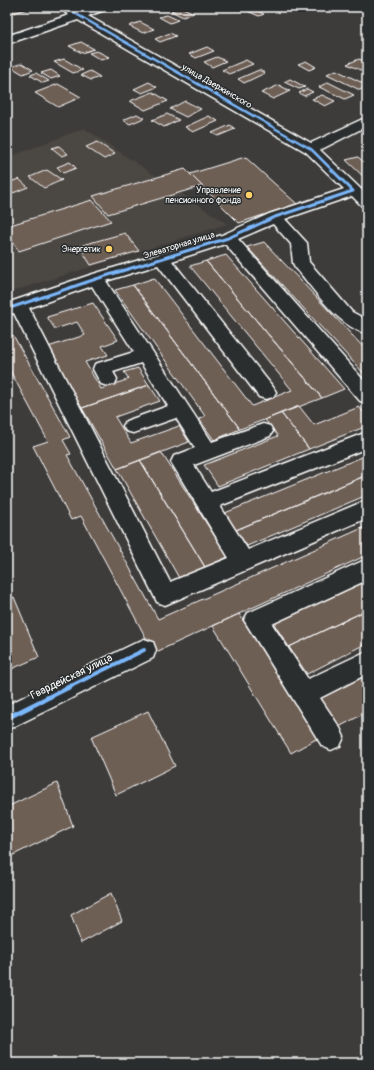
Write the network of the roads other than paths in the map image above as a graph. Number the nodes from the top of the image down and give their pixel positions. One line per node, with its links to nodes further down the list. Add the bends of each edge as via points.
1 (64, 7): 3 (street, улица Дзержинского)
2 (103, 7): 3 (street)
3 (78, 16): 4 (street); 6 (street, улица Дзержинского)
4 (7, 40)
5 (367, 121): 6 (street)
6 (311, 149): 7 (street, улица Дзержинского)
7 (353, 191): 8 (street, улица Дзержинского); 9 (street, Элеваторная улица)
8 (367, 203)
9 (274, 217): 10 (street, Элеваторная улица); 14 (street, via 299,243 301,263 305,268 346,316)
10 (228, 238): 11 (street, Элеваторная улица); 18 (street)
11 (162, 259): 12 (street, Элеваторная улица); 17 (street)
12 (96, 279): 13 (street, Элеваторная улица); 15 (street)
13 (13, 307): 26 (street, via 165,595)
14 (367, 328)
15 (144, 355): 16 (street, via 102,368); 19 (street)
16 (108, 379)
17 (266, 392)
18 (367, 396)
19 (180, 409): 20 (street); 23 (street)
20 (133, 426)
21 (262, 431): 23 (street)
22 (367, 440): 24 (street)
23 (208, 452): 24 (street, via 180,462)
24 (206, 503): 26 (street)
25 (367, 509): 26 (street)
26 (244, 562)
27 (367, 569): 30 (street, via 256,620)
28 (144, 650): 31 (street, Гвардейская улица)
29 (367, 662): 30 (street)
30 (303, 694): 32 (street)
31 (7, 718)
32 (331, 737)

